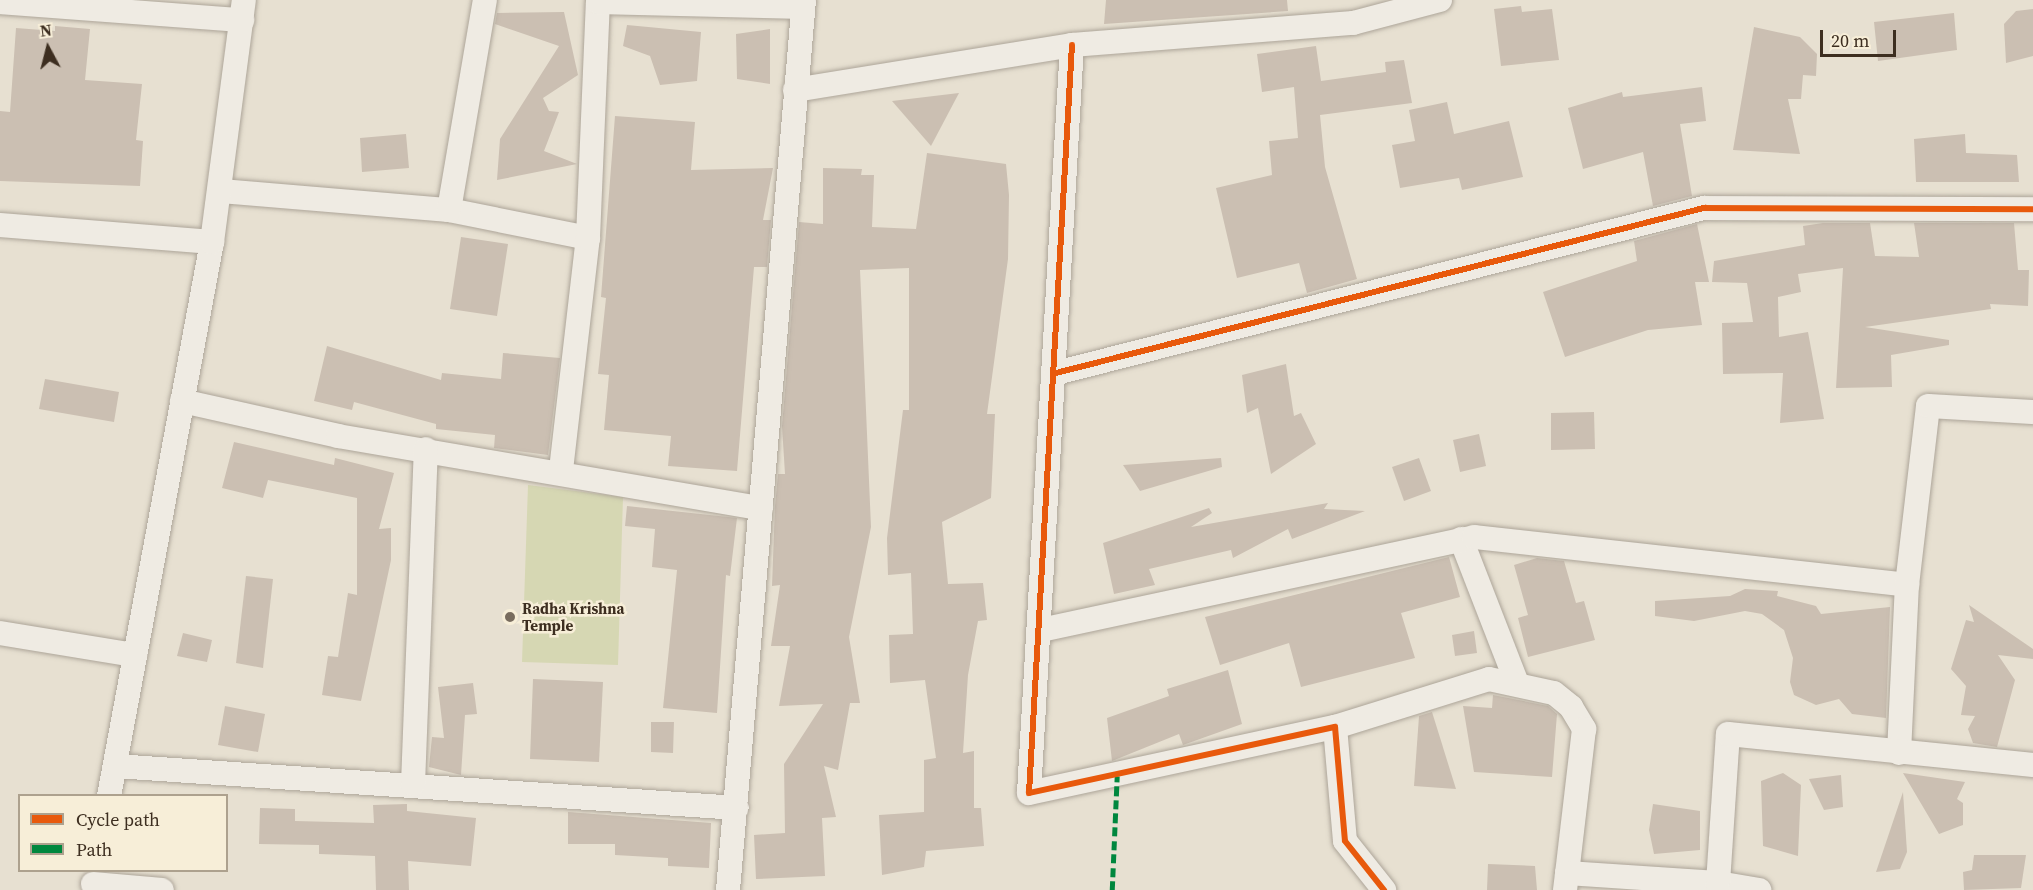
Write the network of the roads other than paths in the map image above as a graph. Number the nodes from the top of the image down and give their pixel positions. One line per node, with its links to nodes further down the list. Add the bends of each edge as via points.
1 (484, 0): 10 (street)
2 (1440, 0): 6 (street, via 1353,23)
3 (0, 2): 5 (street)
4 (804, 4): 7 (street); 12 (street, via 598,2)
5 (243, 10): 8 (street)
6 (1071, 45): 7 (street); 14 (street)
7 (795, 90): 19 (street)
8 (221, 191): 10 (street); 13 (street)
9 (2033, 209): 14 (street, via 1704,208)
10 (450, 210): 12 (street)
11 (0, 225): 13 (street)
12 (588, 238): 18 (street)
13 (212, 242): 15 (street)
14 (1056, 373): 22 (street)
15 (182, 401): 17 (street); 24 (street)
16 (2033, 412): 21 (street, via 1928,406)
17 (426, 449): 18 (street); 30 (street)
18 (561, 470): 19 (street)
19 (761, 508): 32 (street)
20 (1461, 539): 21 (street); 22 (street); 25 (street)
21 (1907, 585): 27 (street)
22 (1041, 630): 26 (street, via 1029,793)
23 (0, 633): 24 (street)
24 (135, 655): 29 (street)
25 (1516, 681): 26 (street, via 1489,679); 33 (street, via 1554,693 1571,707 1584,729)
26 (1335, 727): 38 (street, via 1345,841)
27 (1899, 753): 28 (street); 35 (street, via 1728,734)
28 (2033, 765)
29 (115, 766): 30 (street); 31 (street)
30 (413, 784): 32 (street)
31 (109, 794)
32 (737, 808): 37 (street)
33 (1566, 881): 35 (street)
34 (93, 882): 36 (street)
35 (1718, 883): 39 (street)
36 (162, 890)
37 (729, 890)
38 (1384, 890)
39 (1759, 890)

